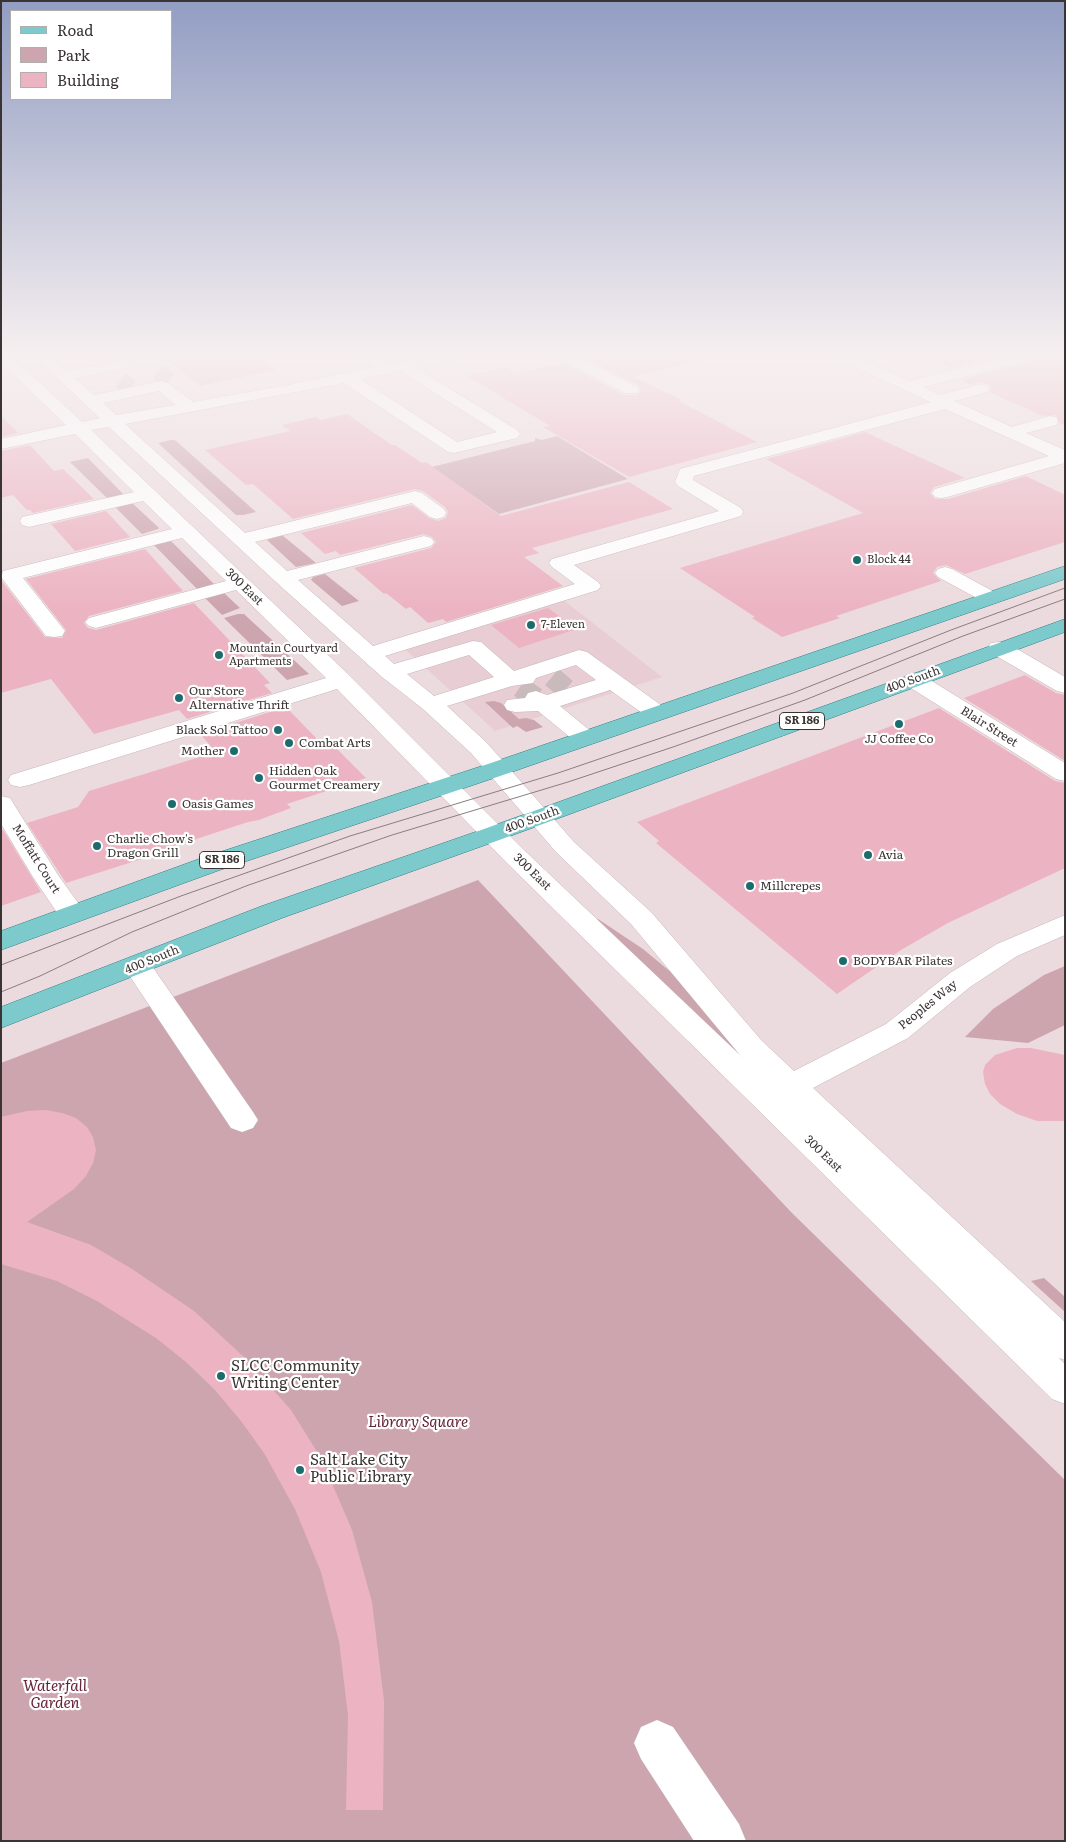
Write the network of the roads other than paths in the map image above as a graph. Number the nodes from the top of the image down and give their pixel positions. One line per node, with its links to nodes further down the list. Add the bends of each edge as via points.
1 (77, 436): 9 (street)
2 (83, 436): 10 (street)
3 (87, 436): 13 (street, 300 East)
4 (128, 436): 17 (street)
5 (436, 436): 6 (street, via 454,448)
6 (503, 436)
7 (818, 436): 31 (street, via 686,473 684,482 734,512 559,563 591,586)
8 (1020, 436): 11 (street)
9 (1, 444)
10 (34, 454)
11 (1063, 455): 12 (street)
12 (941, 493)
13 (148, 494): 16 (street); 18 (street, 300 East)
14 (280, 512): 17 (street)
15 (437, 513): 19 (street, via 415,497)
16 (29, 522)
17 (227, 525): 19 (street)
18 (183, 528): 21 (street, via 66,554 40,550); 25 (street, 300 East); 29 (street, via 10,574)
19 (243, 540): 24 (street)
20 (424, 542): 24 (street)
21 (1, 560)
22 (1065, 572): 26 (main road, SR 186)
23 (945, 573): 26 (street)
24 (283, 578): 31 (street)
25 (240, 583): 27 (street); 33 (street, 300 East)
26 (991, 598): 39 (main road, SR 186)
27 (96, 622)
28 (1065, 625): 30 (main road, 400 South / SR 186)
29 (54, 631)
30 (999, 648): 34 (main road, 400 South / SR 186); 36 (street)
31 (369, 654): 32 (street)
32 (390, 672): 37 (street, via 473,647); 38 (street)
33 (341, 680): 45 (street); 46 (street, 300 East)
34 (914, 680): 41 (street, Blair Street); 48 (main road, 400 South / SR 186)
35 (614, 681): 37 (street); 37 (street, via 579,657); 39 (street)
36 (1065, 686)
37 (521, 694): 37 (street, via 559,683); 38 (street); 40 (street)
38 (431, 704): 43 (street, via 479,748)
39 (657, 713): 40 (main road, SR 186)
40 (585, 738): 43 (main road, SR 186)
41 (1022, 748): 42 (street); 44 (street, Blair Street)
42 (1000, 757)
43 (496, 769): 46 (main road, SR 186); 48 (street)
44 (1065, 774)
45 (20, 780)
46 (446, 785): 49 (street, 300 East); 50 (main road, SR 186)
47 (1, 802): 50 (street, Moffatt Court)
48 (539, 817): 49 (main road, 400 South / SR 186); 55 (street, via 565,847 642,918 729,1024)
49 (493, 834): 53 (main road, 400 South / SR 186, via 272,912); 58 (street, 300 East)
50 (72, 914): 52 (main road, SR 186)
51 (1065, 924): 55 (street, Peoples Way, via 1007,950 960,980 896,1031)
52 (1, 940)
53 (137, 966): 54 (main road, 400 South / SR 186); 56 (street)
54 (1, 1018)
55 (791, 1086): 57 (street)
56 (242, 1120)
57 (1065, 1345)
58 (1065, 1388)
59 (657, 1743): 60 (street)
60 (722, 1841)

